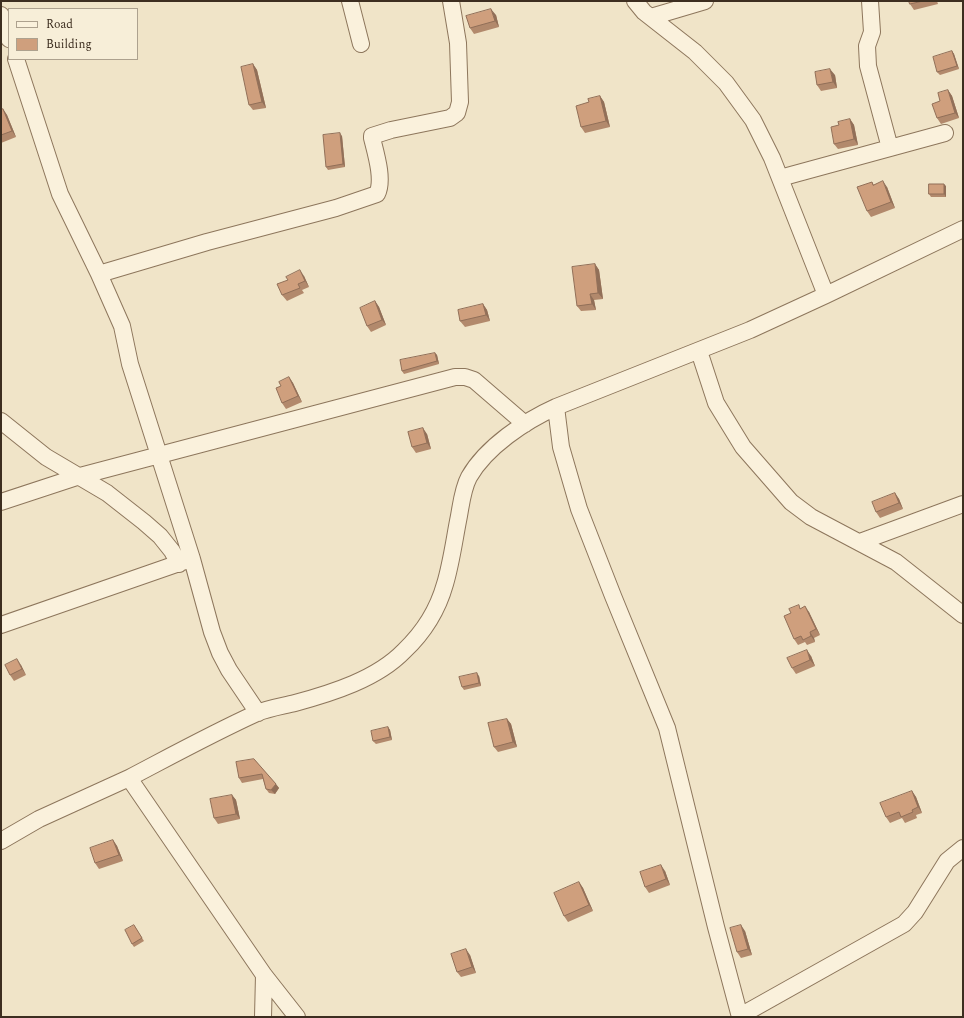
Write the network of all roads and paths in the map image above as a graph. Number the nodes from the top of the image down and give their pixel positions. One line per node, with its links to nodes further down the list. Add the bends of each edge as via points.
1 (350, 1): 9 (street)
2 (451, 1): 15 (street, via 458,43 460,102 457,113 450,118 372,136 380,179 376,194 336,208)
3 (635, 1): 7 (street)
4 (705, 1): 7 (street)
5 (870, 1): 12 (street, via 872,32 867,46 868,66)
6 (1, 15): 8 (street)
7 (651, 17): 13 (street, via 695,52 726,82 753,120)
8 (8, 36)
9 (361, 44)
10 (16, 60): 15 (street, via 60,194)
11 (945, 133): 12 (street)
12 (890, 148): 13 (street)
13 (780, 178): 16 (street)
14 (963, 229): 16 (street)
15 (99, 274): 21 (street, via 122,326 130,364)
16 (826, 295): 17 (street)
17 (699, 351): 18 (street); 25 (street, via 716,403 743,447 791,502 811,517)
18 (556, 408): 20 (street); 34 (street, via 561,447 578,508 667,728)
19 (1, 421): 22 (street, via 46,457)
20 (525, 424): 21 (street, via 474,380 455,377); 29 (street, via 496,445 480,461 468,479 443,590 430,619 418,637 384,669 360,681)
21 (158, 456): 22 (street); 26 (street)
22 (80, 476): 23 (street); 26 (street, via 107,493 152,528)
23 (1, 502)
24 (963, 504): 25 (street)
25 (860, 542): 27 (street, via 896,562)
26 (185, 562): 28 (street); 29 (street, via 220,653)
27 (963, 615)
28 (1, 625)
29 (258, 713): 30 (street)
30 (128, 778): 31 (street, via 38,819); 33 (street)
31 (1, 841)
32 (963, 848): 34 (street, via 946,861 904,924)
33 (264, 975): 35 (street); 36 (street)
34 (740, 1016)
35 (262, 1017)
36 (297, 1017)

